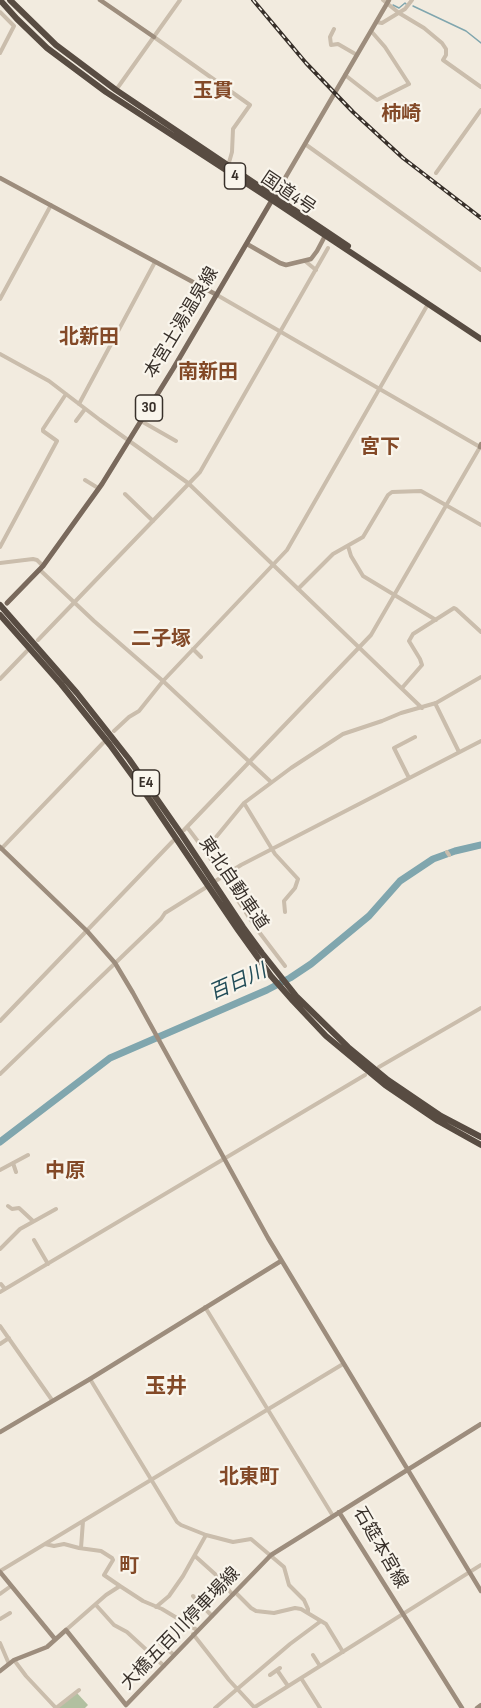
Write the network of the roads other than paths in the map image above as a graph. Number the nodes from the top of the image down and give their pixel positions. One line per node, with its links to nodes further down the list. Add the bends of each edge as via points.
1 (0, 0): 23 (highway, 国道4号 / 4, via 38,40 89,80)
2 (10, 0): 17 (highway, 国道4号 / 4, via 50,40)
3 (100, 0): 12 (street)
4 (180, 0): 12 (street)
5 (412, 0): 8 (street)
6 (386, 1): 8 (street); 9 (street)
7 (0, 12): 13 (street, via 14,26)
8 (399, 13): 9 (street, via 382,23); 16 (street, via 442,43 446,49 443,60)
9 (376, 22): 11 (street)
10 (334, 29): 14 (street, via 331,45 338,44)
11 (371, 31): 14 (street); 15 (street, via 409,84 377,100)
12 (154, 37): 17 (street); 20 (street, via 250,105 233,129)
13 (0, 52)
14 (357, 55): 15 (street)
15 (345, 75): 19 (street)
16 (481, 87)
17 (116, 90): 20 (highway, 国道4号 / 4)
18 (481, 110): 21 (street)
19 (305, 144): 23 (street); 31 (street)
20 (228, 166): 23 (highway, 国道4号 / 4)
21 (436, 173)
22 (0, 178): 24 (street)
23 (273, 198): 25 (highway, 国道4号 / 4); 26 (main road, 本宮土湯温泉線 / 30); 36 (highway, 国道4号 / 4)
24 (51, 205): 29 (street); 33 (street)
25 (325, 236): 28 (street, via 314,257); 34 (highway, 国道4号 / 4)
26 (247, 244): 28 (street, via 283,265); 32 (main road, 本宮土湯温泉線 / 30)
27 (328, 248): 30 (street)
28 (305, 261): 30 (street)
29 (156, 262): 32 (street); 41 (street)
30 (316, 270): 35 (street)
31 (481, 270)
32 (217, 295): 35 (street); 44 (main road, 本宮土湯温泉線 / 30)
33 (0, 298)
34 (429, 303): 37 (highway, 国道4号 / 4); 39 (street)
35 (281, 331): 39 (street); 49 (street, via 200,472)
36 (481, 334)
37 (481, 339)
38 (0, 354): 40 (street)
39 (379, 389): 47 (street); 58 (street, via 287,550)
40 (66, 394): 41 (street); 56 (street, via 43,429 57,441)
41 (79, 404): 42 (street)
42 (85, 409): 43 (street); 45 (street)
43 (76, 421)
44 (141, 421): 45 (main road, 本宮土湯温泉線 / 30); 46 (street)
45 (129, 440): 49 (street); 50 (main road, 本宮土湯温泉線 / 30)
46 (176, 441)
47 (480, 445): 52 (street)
48 (85, 480): 50 (street)
49 (189, 483): 53 (street); 58 (street)
50 (98, 488): 59 (main road, 本宮土湯温泉線 / 30)
51 (125, 494): 53 (street)
52 (446, 505): 54 (street); 55 (street, via 421,491 390,493 363,537); 61 (street)
53 (153, 520): 62 (street)
54 (481, 525)
55 (348, 546): 60 (street, via 333,554); 61 (street, via 363,576)
56 (0, 547)
57 (0, 563): 59 (street, via 33,559)
58 (274, 565): 60 (street); 69 (street)
59 (41, 568): 62 (street); 63 (main road, 本宮土湯温泉線 / 30)
60 (298, 588): 68 (street)
61 (395, 595): 65 (street); 68 (street)
62 (75, 602): 67 (street); 74 (street)
63 (3, 604): 98 (highway, 東北自動車道 / E4, via 114,740)
64 (0, 615): 98 (highway, 東北自動車道 / E4, via 110,745 238,930)
65 (436, 620): 66 (street, via 456,609); 75 (street, via 409,639 422,665)
66 (481, 632)
67 (38, 640)
68 (360, 647): 75 (street); 83 (street)
69 (193, 650): 71 (street); 74 (street)
70 (27, 651): 73 (street)
71 (201, 657)
72 (481, 677): 76 (street)
73 (0, 679)
74 (163, 681): 78 (street, via 139,711); 83 (street)
75 (402, 688): 77 (street)
76 (435, 703): 77 (street); 82 (street)
77 (422, 708): 85 (street, via 343,734)
78 (114, 731)
79 (415, 737): 84 (street, via 394,748)
80 (481, 741): 82 (street)
81 (103, 743): 88 (street)
82 (459, 752): 84 (street)
83 (250, 761): 85 (street); 90 (street, via 186,828)
84 (409, 778): 89 (street)
85 (271, 782): 86 (street)
86 (244, 803): 89 (street); 90 (street)
87 (173, 841): 95 (street)
88 (1, 848): 95 (street)
89 (272, 849): 91 (street); 94 (street, via 298,879 285,901)
90 (206, 852): 91 (street)
91 (222, 876): 92 (street); 97 (street)
92 (217, 880)
93 (205, 888): 96 (street, via 165,913)
94 (285, 912)
95 (87, 931): 96 (street); 101 (street)
96 (115, 963): 103 (street); 108 (street)
97 (285, 966)
98 (274, 974): 99 (highway, 東北自動車道 / E4)
99 (283, 985): 105 (highway, 東北自動車道 / E4, via 388,1080); 106 (highway, 東北自動車道 / E4, via 326,1036 385,1086)
100 (481, 1008): 102 (street)
101 (0, 1021)
102 (379, 1067)
103 (0, 1074)
104 (365, 1075): 108 (street)
105 (481, 1137)
106 (481, 1145)
107 (28, 1155): 109 (street)
108 (224, 1160): 117 (street); 118 (street)
109 (13, 1163): 110 (street); 111 (street)
110 (0, 1170)
111 (16, 1172)
112 (8, 1206): 114 (street, via 19,1208)
113 (56, 1209): 114 (street)
114 (33, 1221): 116 (street)
115 (34, 1240): 118 (street)
116 (0, 1249)
117 (280, 1261): 121 (street); 125 (street)
118 (48, 1264): 120 (street)
119 (1, 1284): 120 (street)
120 (2, 1291)
121 (205, 1307): 126 (street); 128 (street)
122 (0, 1326): 123 (street)
123 (9, 1338): 124 (street); 127 (street)
124 (0, 1344)
125 (343, 1364): 128 (street); 131 (street)
126 (90, 1379): 127 (street); 132 (street)
127 (52, 1400): 130 (street)
128 (268, 1410): 132 (street); 134 (street)
129 (481, 1424): 131 (street, 石筵本宮線)
130 (0, 1432)
131 (407, 1471): 133 (street, 石筵本宮線); 143 (street)
132 (152, 1479): 135 (street); 136 (street, via 177,1521)
133 (339, 1512): 134 (street, 大橋五百川停車場線); 154 (street, 石筵本宮線)
134 (333, 1516): 139 (street, 大橋五百川停車場線)
135 (83, 1521): 137 (street); 138 (street)
136 (206, 1535): 139 (street, via 237,1542 248,1538); 140 (street)
137 (45, 1544): 138 (street); 142 (street)
138 (81, 1548): 145 (street, via 112,1558 104,1575)
139 (271, 1555): 148 (street, 大橋五百川停車場線); 153 (street, via 284,1567 289,1585 304,1600)
140 (195, 1556): 148 (street); 151 (street, via 169,1596)
141 (481, 1565): 143 (street)
142 (0, 1572): 144 (street)
143 (469, 1573): 146 (street); 154 (street)
144 (12, 1586): 147 (street); 160 (street)
145 (120, 1586): 150 (street); 151 (street)
146 (481, 1591)
147 (0, 1594)
148 (234, 1594): 153 (street, via 254,1610 274,1613 295,1608); 155 (street, 大橋五百川停車場線)
149 (193, 1596): 155 (street)
150 (95, 1605): 158 (street); 168 (street)
151 (156, 1607): 159 (street)
152 (10, 1613): 156 (street)
153 (309, 1613): 157 (street)
154 (403, 1614): 163 (street); 182 (street, 石筵本宮線)
155 (212, 1616): 159 (street, 大橋五百川停車場線)
156 (0, 1619)
157 (321, 1622): 163 (street); 174 (street)
158 (66, 1630): 160 (street); 177 (street, 大橋五百川停車場線)
159 (195, 1632): 164 (street, 大橋五百川停車場線); 174 (street)
160 (55, 1639): 166 (street)
161 (0, 1643): 167 (street)
162 (160, 1643): 164 (street)
163 (343, 1652): 169 (street)
164 (174, 1655): 168 (street, 大橋五百川停車場線)
165 (313, 1655): 169 (street)
166 (14, 1660): 167 (street); 178 (street)
167 (9, 1664): 170 (street)
168 (164, 1666): 177 (street, 大橋五百川停車場線)
169 (320, 1666): 172 (street)
170 (0, 1671)
171 (270, 1675): 173 (street, via 278,1669)
172 (301, 1678): 173 (street); 181 (street)
173 (288, 1686): 180 (street)
174 (238, 1689): 179 (street); 180 (street)
175 (79, 1690): 178 (street)
176 (481, 1705): 183 (street)
177 (124, 1706)
178 (56, 1708)
179 (215, 1708)
180 (255, 1708)
181 (320, 1708)
182 (462, 1708)
183 (477, 1708)

